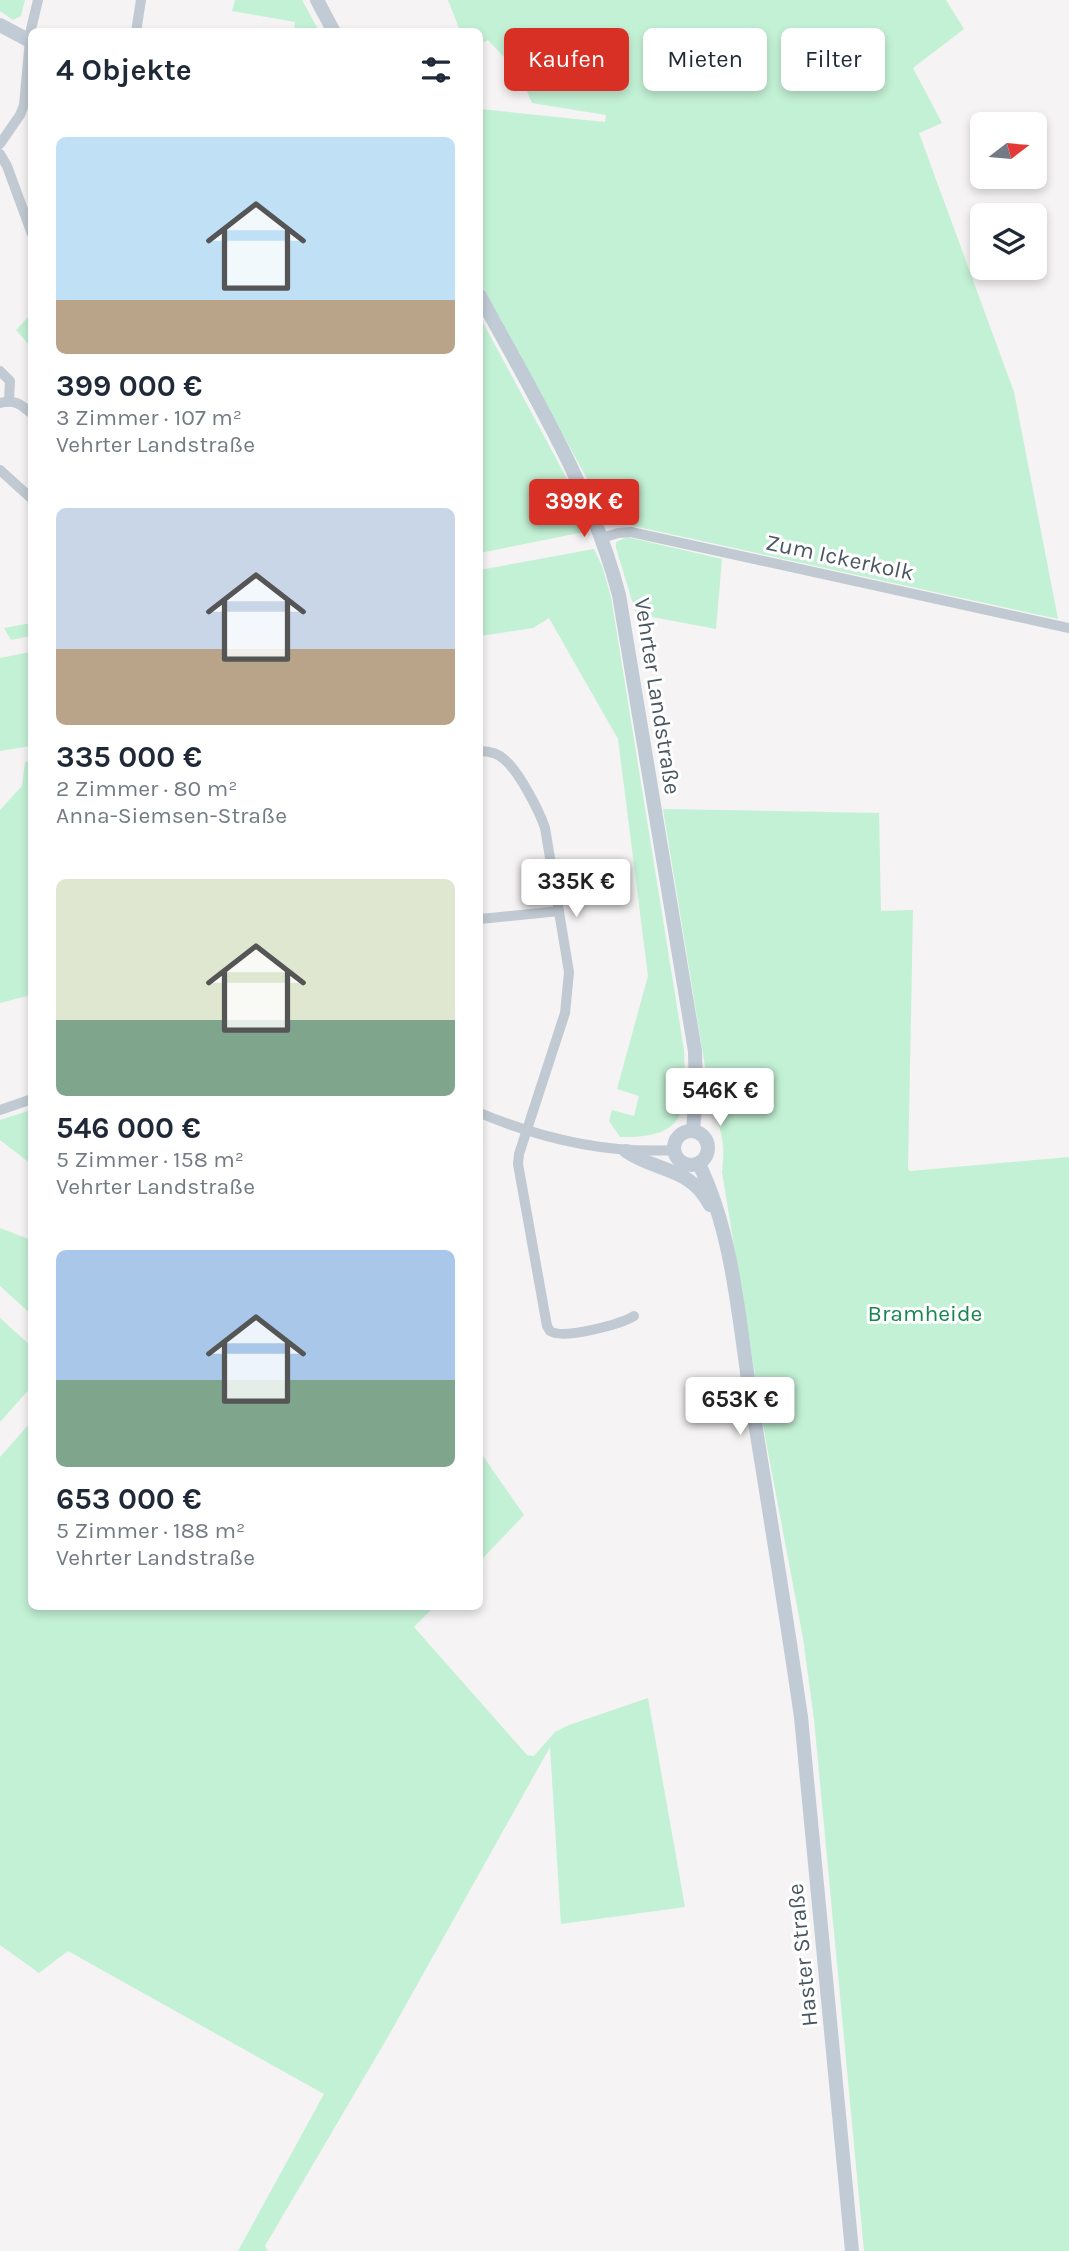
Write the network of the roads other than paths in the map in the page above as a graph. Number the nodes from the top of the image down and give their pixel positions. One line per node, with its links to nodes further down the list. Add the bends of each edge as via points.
1 (38, 0): 5 (street)
2 (141, 0): 6 (street)
3 (317, 0): 7 (main road)
4 (0, 25): 8 (main road)
5 (31, 28)
6 (137, 28)
7 (332, 28)
8 (28, 40)
9 (28, 69): 10 (street, via 24,105)
10 (0, 144)
11 (0, 154): 12 (street)
12 (28, 224)
13 (483, 302): 19 (main road, Vehrter Landstraße, via 580,484)
14 (0, 372): 15 (street, via 10,381)
15 (5, 401): 16 (street)
16 (28, 411)
17 (0, 470): 18 (street)
18 (28, 495)
19 (602, 538): 20 (street, Zum Ickerkolk, via 631,532); 27 (main road, Vehrter Landstraße, via 621,605 691,1026 696,1097)
20 (1069, 628)
21 (483, 751): 22 (street, via 506,760 539,810)
22 (559, 911): 23 (street); 28 (street, via 569,972 565,1013)
23 (483, 919)
24 (28, 1100): 25 (street)
25 (0, 1110)
26 (483, 1114): 28 (street)
27 (693, 1130): 29 (main road, via 678,1136); 31 (main road, via 702,1134 709,1147)
28 (525, 1131): 30 (street); 33 (street, via 518,1164 550,1331 560,1335)
29 (674, 1150): 30 (street); 31 (main road, via 681,1162)
30 (626, 1151): 32 (main road, via 641,1162 670,1169 692,1182)
31 (699, 1164): 32 (main road)
32 (718, 1213): 34 (main road, Haster Straße, via 801,1717)
33 (634, 1316)
34 (852, 2251)

